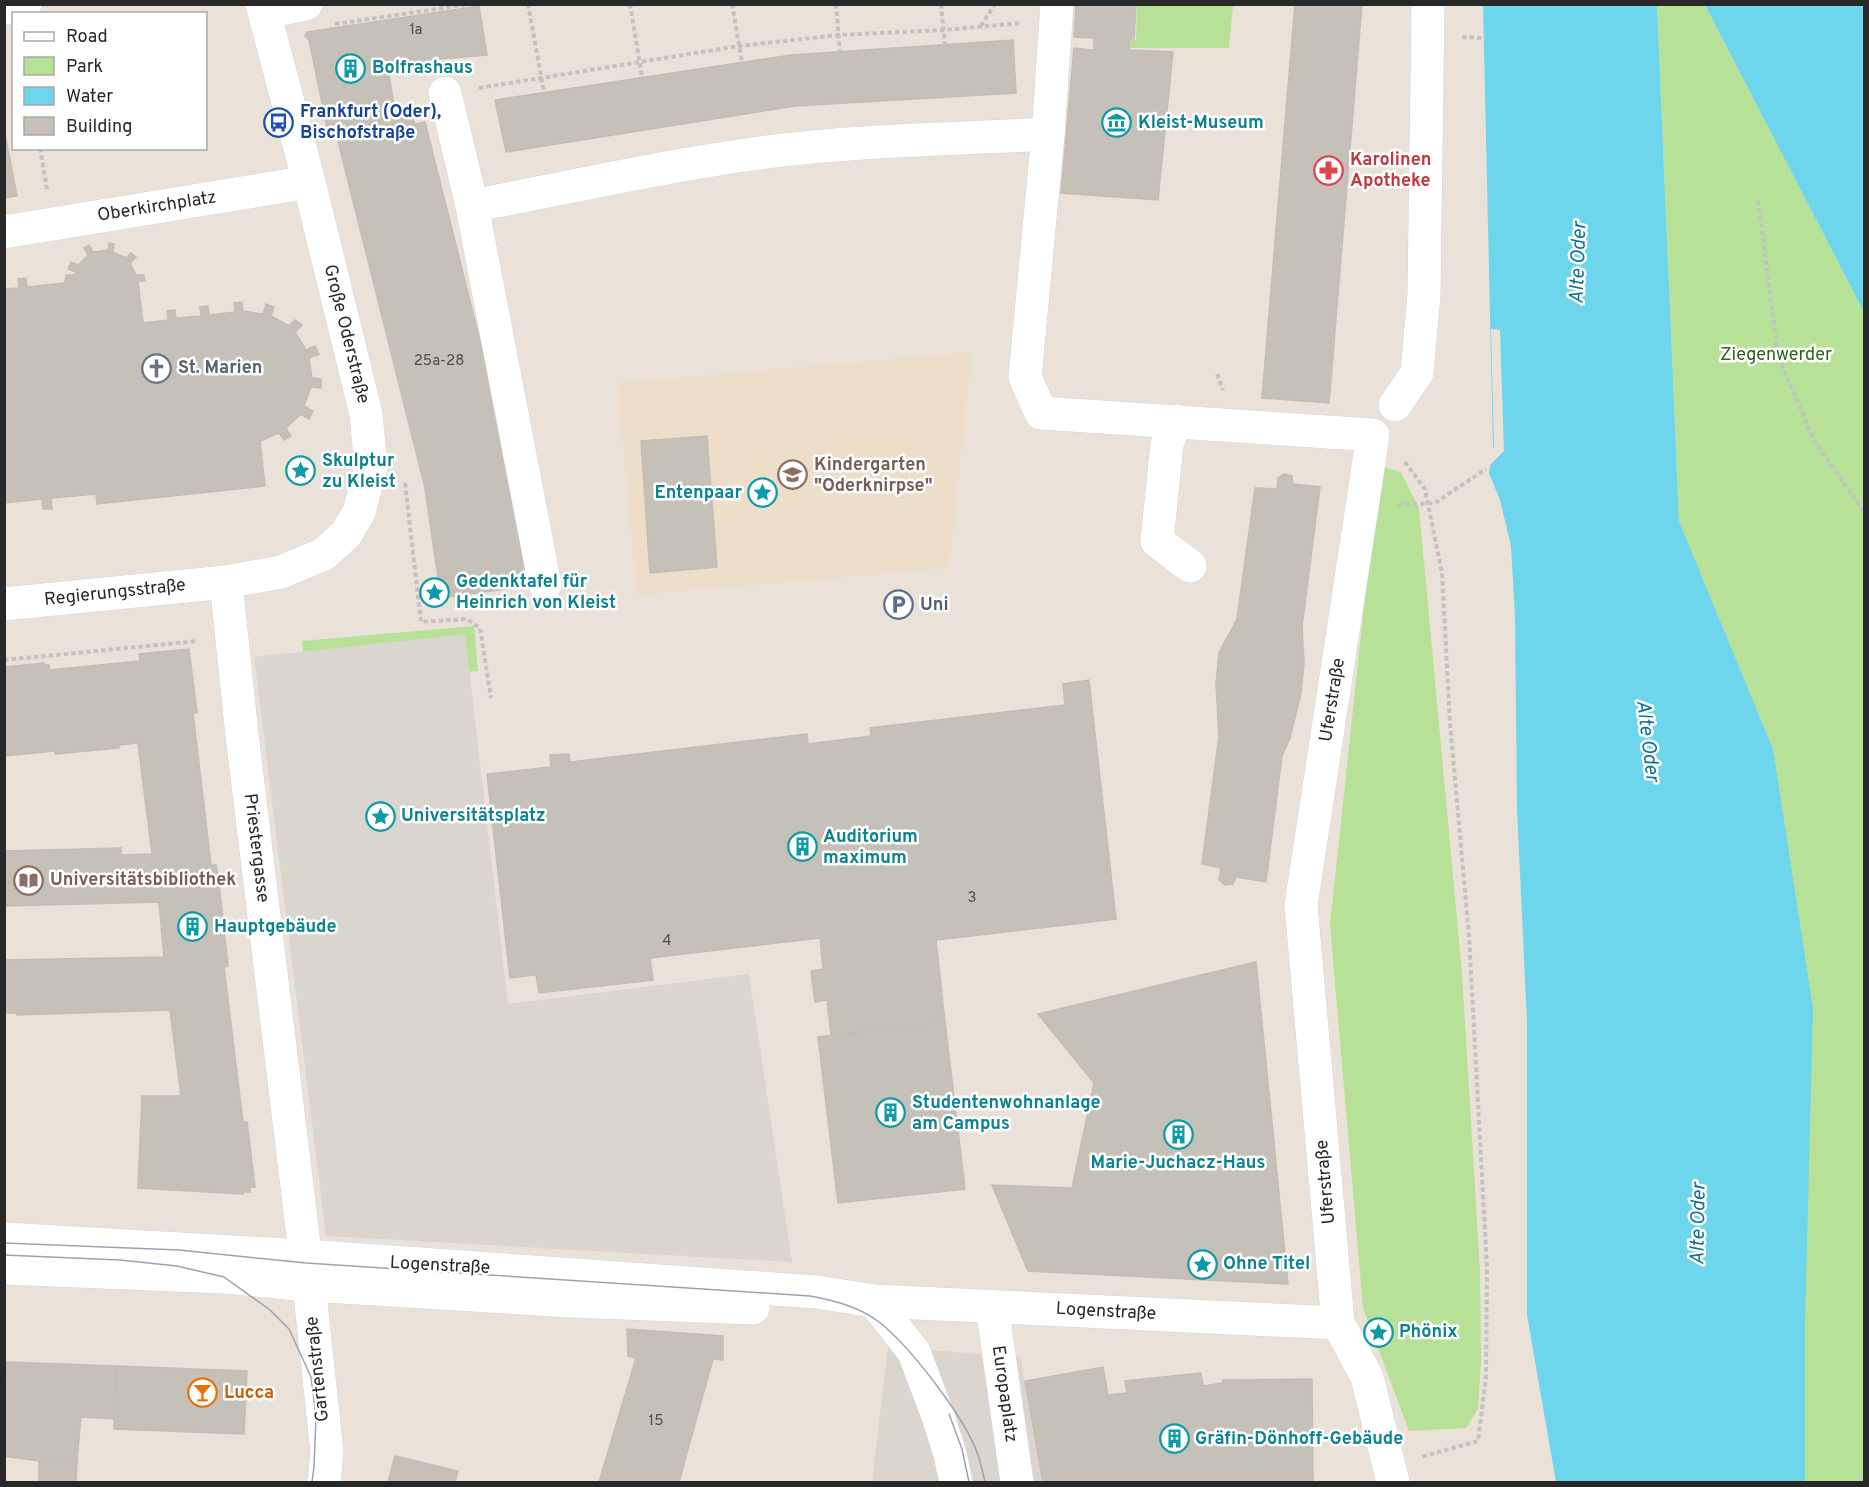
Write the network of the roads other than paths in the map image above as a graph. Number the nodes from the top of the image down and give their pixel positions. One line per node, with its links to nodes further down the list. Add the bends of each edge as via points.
1 (25, 4): 3 (street)
2 (1428, 4): 12 (street, via 1423,305 1417,373)
3 (4, 8)
4 (264, 8): 6 (street); 9 (street, Große Oderstraße)
5 (1045, 13): 8 (street)
6 (317, 15)
7 (445, 93): 10 (street)
8 (1048, 134): 10 (street, via 767,152); 13 (street, via 1025,377 1038,407 1041,413)
9 (309, 182): 11 (street, Oberkirchplatz); 15 (street, Große Oderstraße, via 366,414 371,467 359,512 345,534 324,554 281,572)
10 (472, 206): 16 (street)
11 (4, 232)
12 (1395, 405)
13 (1176, 421): 14 (street, via 1167,444 1157,541); 23 (street, Uferstraße, via 1372,435 1301,905)
14 (1190, 566)
15 (226, 582): 17 (street, Regierungsstraße); 20 (street, Priestergasse)
16 (545, 585)
17 (4, 604)
18 (4, 1239): 20 (street, Logenstraße)
19 (4, 1268): 20 (street, Logenstraße, via 224,1277)
20 (308, 1270): 21 (street, Logenstraße, via 817,1292); 25 (street, Gartenstraße, via 327,1452)
21 (874, 1301): 22 (street, Logenstraße); 26 (street, via 914,1352 939,1419)
22 (992, 1306): 23 (street, Logenstraße); 27 (street, Europaplatz)
23 (1338, 1323): 24 (street, via 1366,1377)
24 (1391, 1474)
25 (324, 1482)
26 (956, 1482)
27 (1017, 1482)

